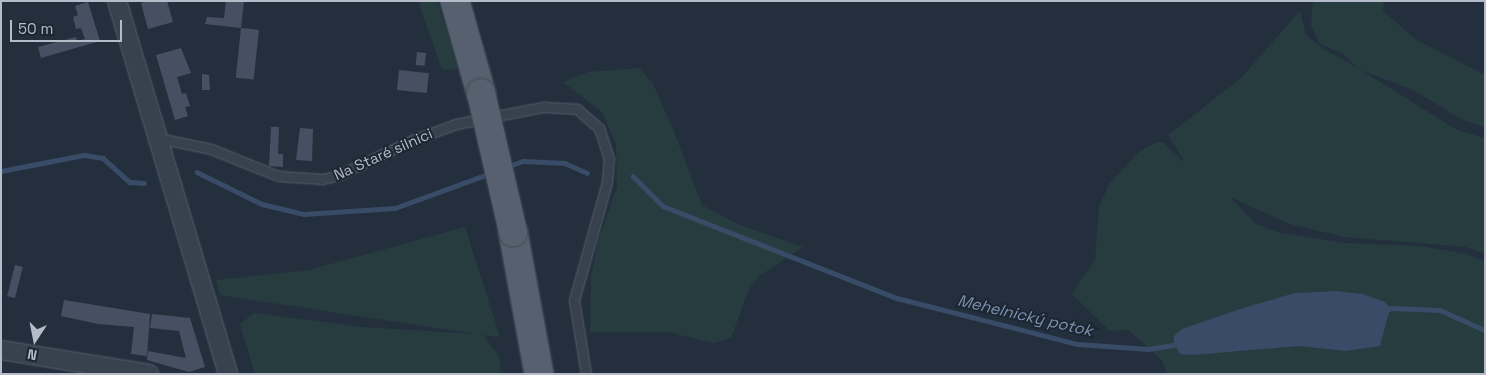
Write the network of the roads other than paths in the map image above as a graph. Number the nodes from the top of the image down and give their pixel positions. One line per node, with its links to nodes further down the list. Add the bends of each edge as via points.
1 (117, 1): 3 (street)
2 (456, 1): 7 (main road, bridge, via 513,232)
3 (158, 138): 6 (street); 8 (lane, Na Staré silnici, via 211,149 278,176 323,179 339,175 410,140 456,124 543,107 568,106 586,114 600,128 607,148 608,172 574,300)
4 (1, 350): 5 (street)
5 (149, 374)
6 (228, 374)
7 (539, 374)
8 (586, 374)

